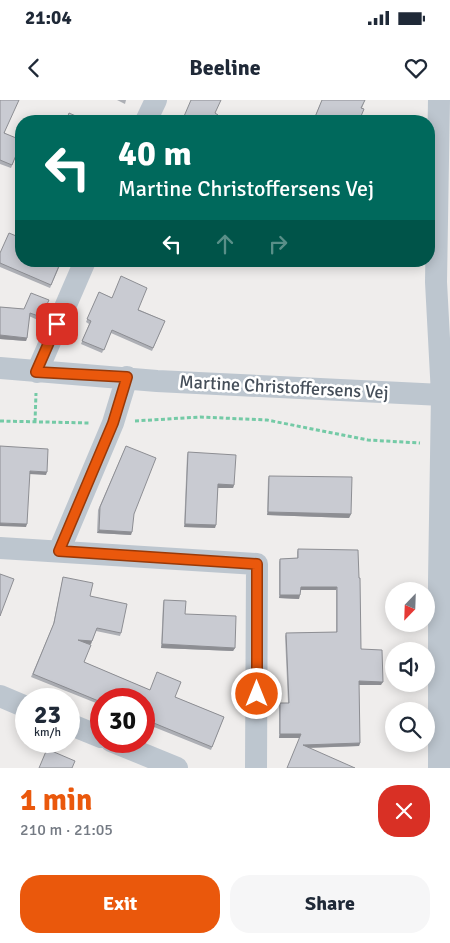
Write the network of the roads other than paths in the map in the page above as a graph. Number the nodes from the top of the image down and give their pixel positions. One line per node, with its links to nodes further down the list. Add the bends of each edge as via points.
1 (156, 100): 3 (street)
2 (439, 100): 8 (street, via 436,282)
3 (149, 115)
4 (82, 267): 6 (street)
5 (0, 368): 6 (street, Martine Christoffersens Vej)
6 (36, 372): 7 (street, Martine Christoffersens Vej)
7 (127, 377): 8 (street, Martine Christoffersens Vej); 10 (street, via 113,423)
8 (442, 395): 11 (street, via 440,444)
9 (0, 548): 10 (street)
10 (59, 551): 16 (street, via 257,564)
11 (444, 582): 17 (street)
12 (0, 696): 13 (street)
13 (15, 702)
14 (140, 753): 15 (street)
15 (177, 768)
16 (256, 768)
17 (439, 768)

